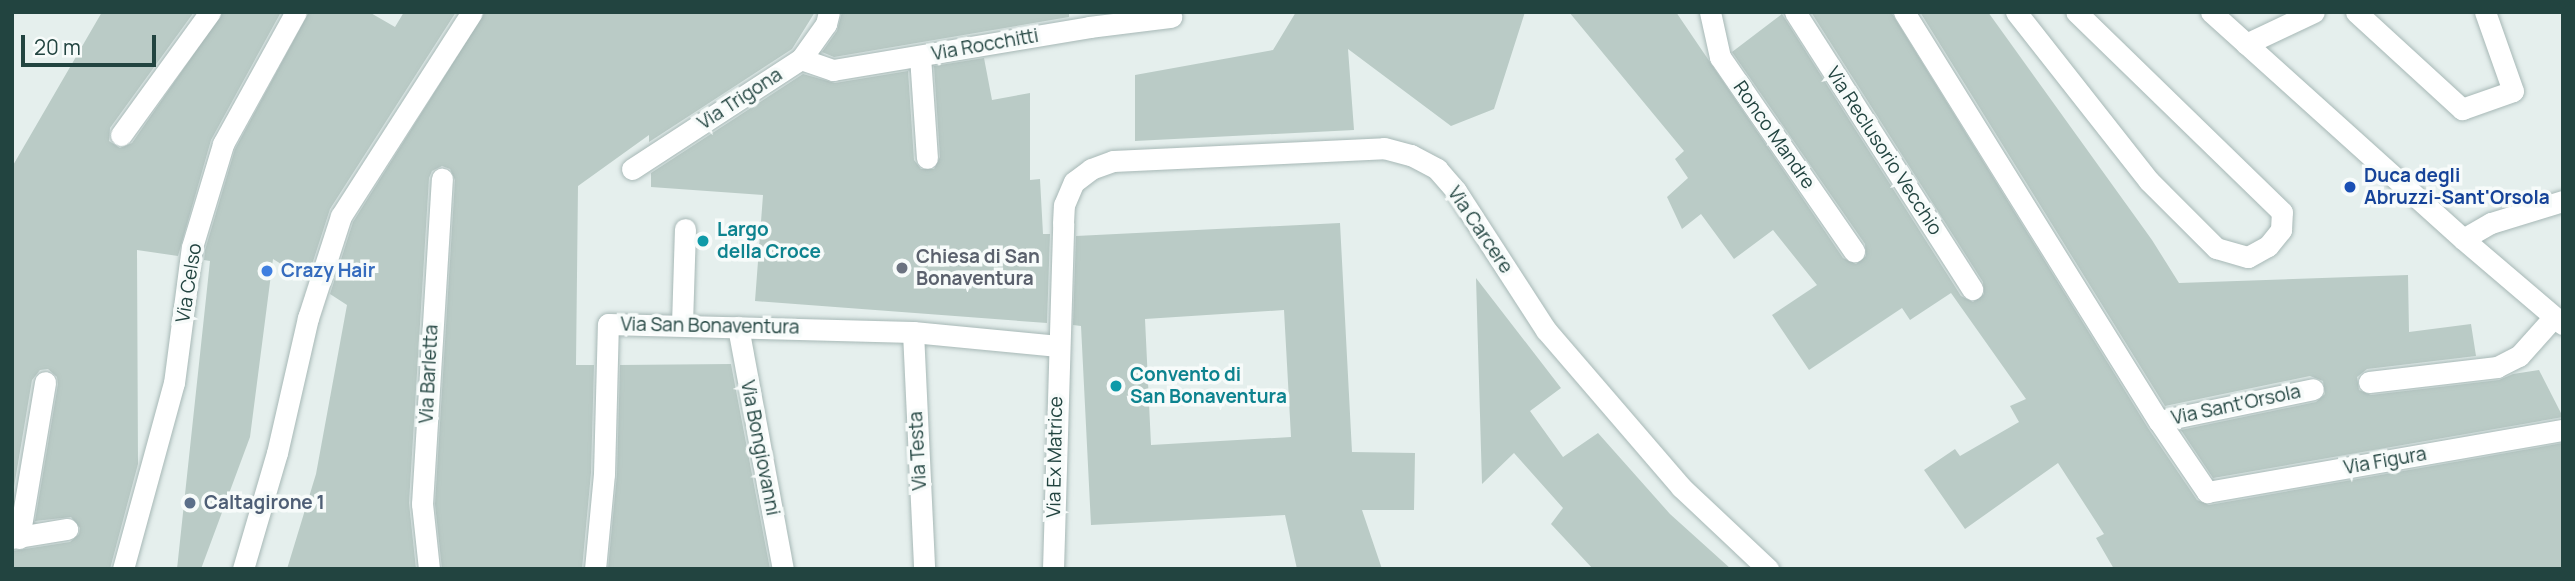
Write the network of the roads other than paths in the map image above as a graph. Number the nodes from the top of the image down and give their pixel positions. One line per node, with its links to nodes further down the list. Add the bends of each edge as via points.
1 (210, 12): 18 (street)
2 (296, 12): 39 (street, Via Celso, via 223,144 192,247 174,383)
3 (472, 12): 40 (street, via 341,216 308,318 277,453)
4 (829, 12): 17 (street, Via Trigona, via 826,24)
5 (1710, 12): 25 (street, Ronco Mandre, via 1720,57)
6 (1795, 12): 26 (street, Via Reclusorio Vecchio)
7 (1904, 12): 35 (street)
8 (2017, 12): 9 (street, via 2149,181 2217,248 2248,257 2268,246 2281,230 2281,212)
9 (2076, 12)
10 (2211, 12): 15 (street)
11 (2314, 12): 15 (street)
12 (2485, 12): 13 (street, via 2513,91 2462,109)
13 (2362, 13)
14 (1171, 17): 16 (street, Via Rocchitti)
15 (2246, 44): 24 (street)
16 (920, 55): 17 (street, Via Rocchitti, via 833,70); 19 (street)
17 (801, 59): 20 (street, Via Trigona)
18 (121, 135)
19 (927, 158)
20 (632, 169)
21 (442, 179): 41 (street, Via Barletta, via 422,504)
22 (2563, 201): 24 (street, via 2491,223)
23 (685, 229): 28 (street)
24 (2463, 239): 27 (street)
25 (1854, 251)
26 (1972, 289)
27 (2559, 319): 33 (street, via 2519,356 2497,367)
28 (682, 324): 29 (street, Via San Bonaventura); 42 (street, Via San Bonaventura, via 608,324 604,474)
29 (738, 327): 30 (street, Via San Bonaventura); 43 (street, Via Bongiovanni)
30 (913, 332): 31 (street, Via San Bonaventura); 44 (street, Via Testa)
31 (1058, 346): 45 (street, Via Ex Matrice); 46 (street, Via Carcere, via 1064,205 1074,182 1091,169 1113,161 1384,148 1411,155 1437,169 1456,191 1546,330 1681,487)
32 (46, 382): 38 (street)
33 (2369, 382)
34 (2313, 389): 35 (street, Via Sant'Orsola)
35 (2159, 421): 36 (street, Via Figura, via 2207,492)
36 (2563, 430)
37 (66, 529): 38 (street)
38 (16, 538)
39 (123, 569)
40 (243, 569)
41 (429, 569)
42 (595, 569)
43 (783, 569)
44 (924, 569)
45 (1053, 569)
46 (1768, 569)

